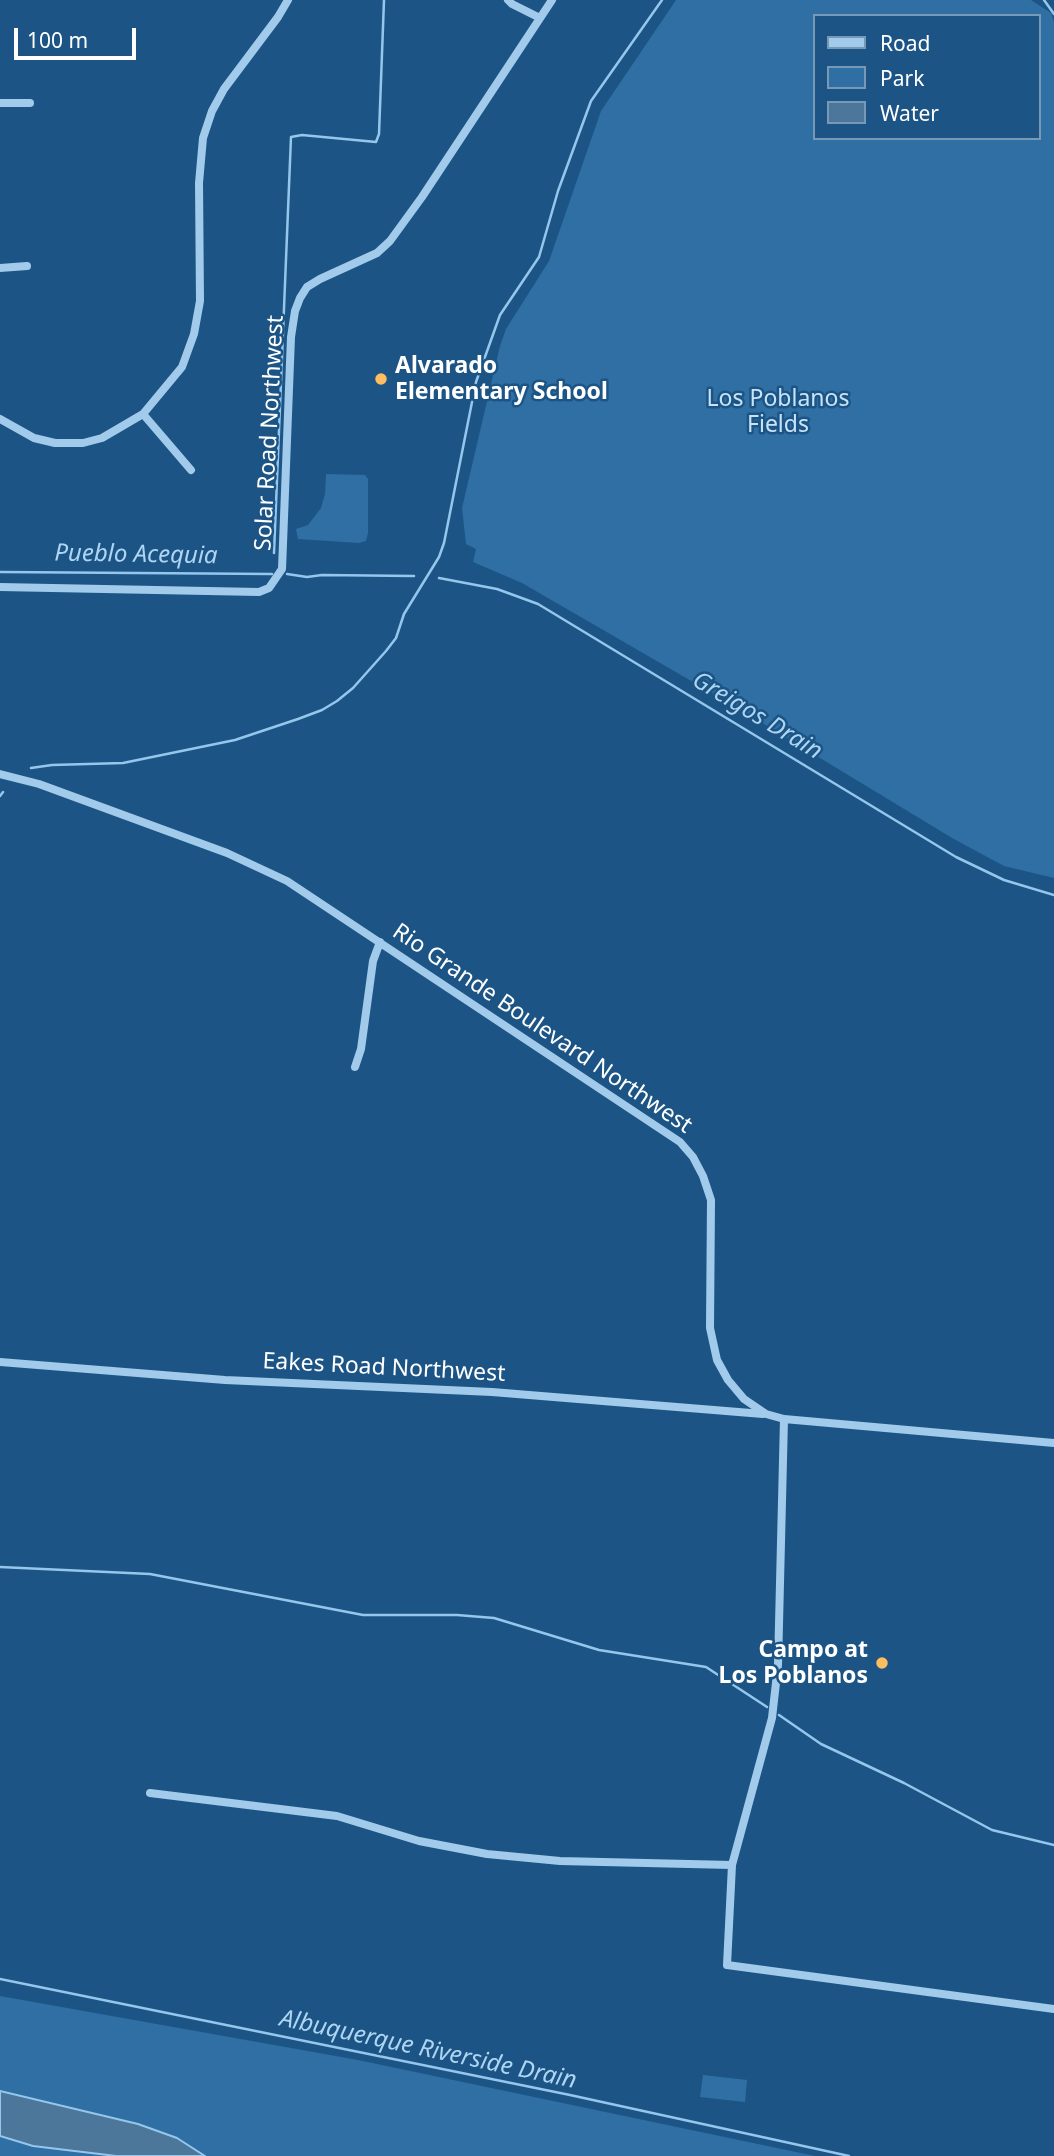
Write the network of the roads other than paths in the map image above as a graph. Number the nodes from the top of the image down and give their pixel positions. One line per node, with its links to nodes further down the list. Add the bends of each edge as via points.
1 (288, 0): 9 (street, via 224,89 209,118 200,161 198,319 186,360)
2 (509, 0): 4 (street)
3 (552, 0): 4 (street, Solar Road Northwest)
4 (540, 18): 12 (street, Solar Road Northwest, via 390,241 377,253 307,287 300,298 291,337 282,569 269,589)
5 (0, 103): 6 (street)
6 (30, 103)
7 (27, 266): 8 (street)
8 (0, 268)
9 (143, 414): 10 (street, via 102,438 67,444 34,438); 11 (street)
10 (0, 419)
11 (191, 470)
12 (0, 587)
13 (0, 774): 14 (street, Rio Grande Boulevard Northwest, via 40,784 239,858 287,881)
14 (380, 942): 15 (street); 17 (street, Rio Grande Boulevard Northwest, via 658,1125 693,1157 711,1200 710,1328 714,1351 728,1380)
15 (355, 1067)
16 (0, 1362): 17 (street, Eakes Road Northwest)
17 (765, 1414): 18 (street, Rio Grande Boulevard Northwest)
18 (784, 1419): 19 (street, Rio Grande Boulevard Northwest); 21 (street, via 777,1678 772,1718)
19 (1054, 1443)
20 (150, 1793): 21 (street, via 337,1816 419,1841 487,1854 560,1861)
21 (732, 1865): 22 (street, via 727,1965)
22 (1054, 2009)

